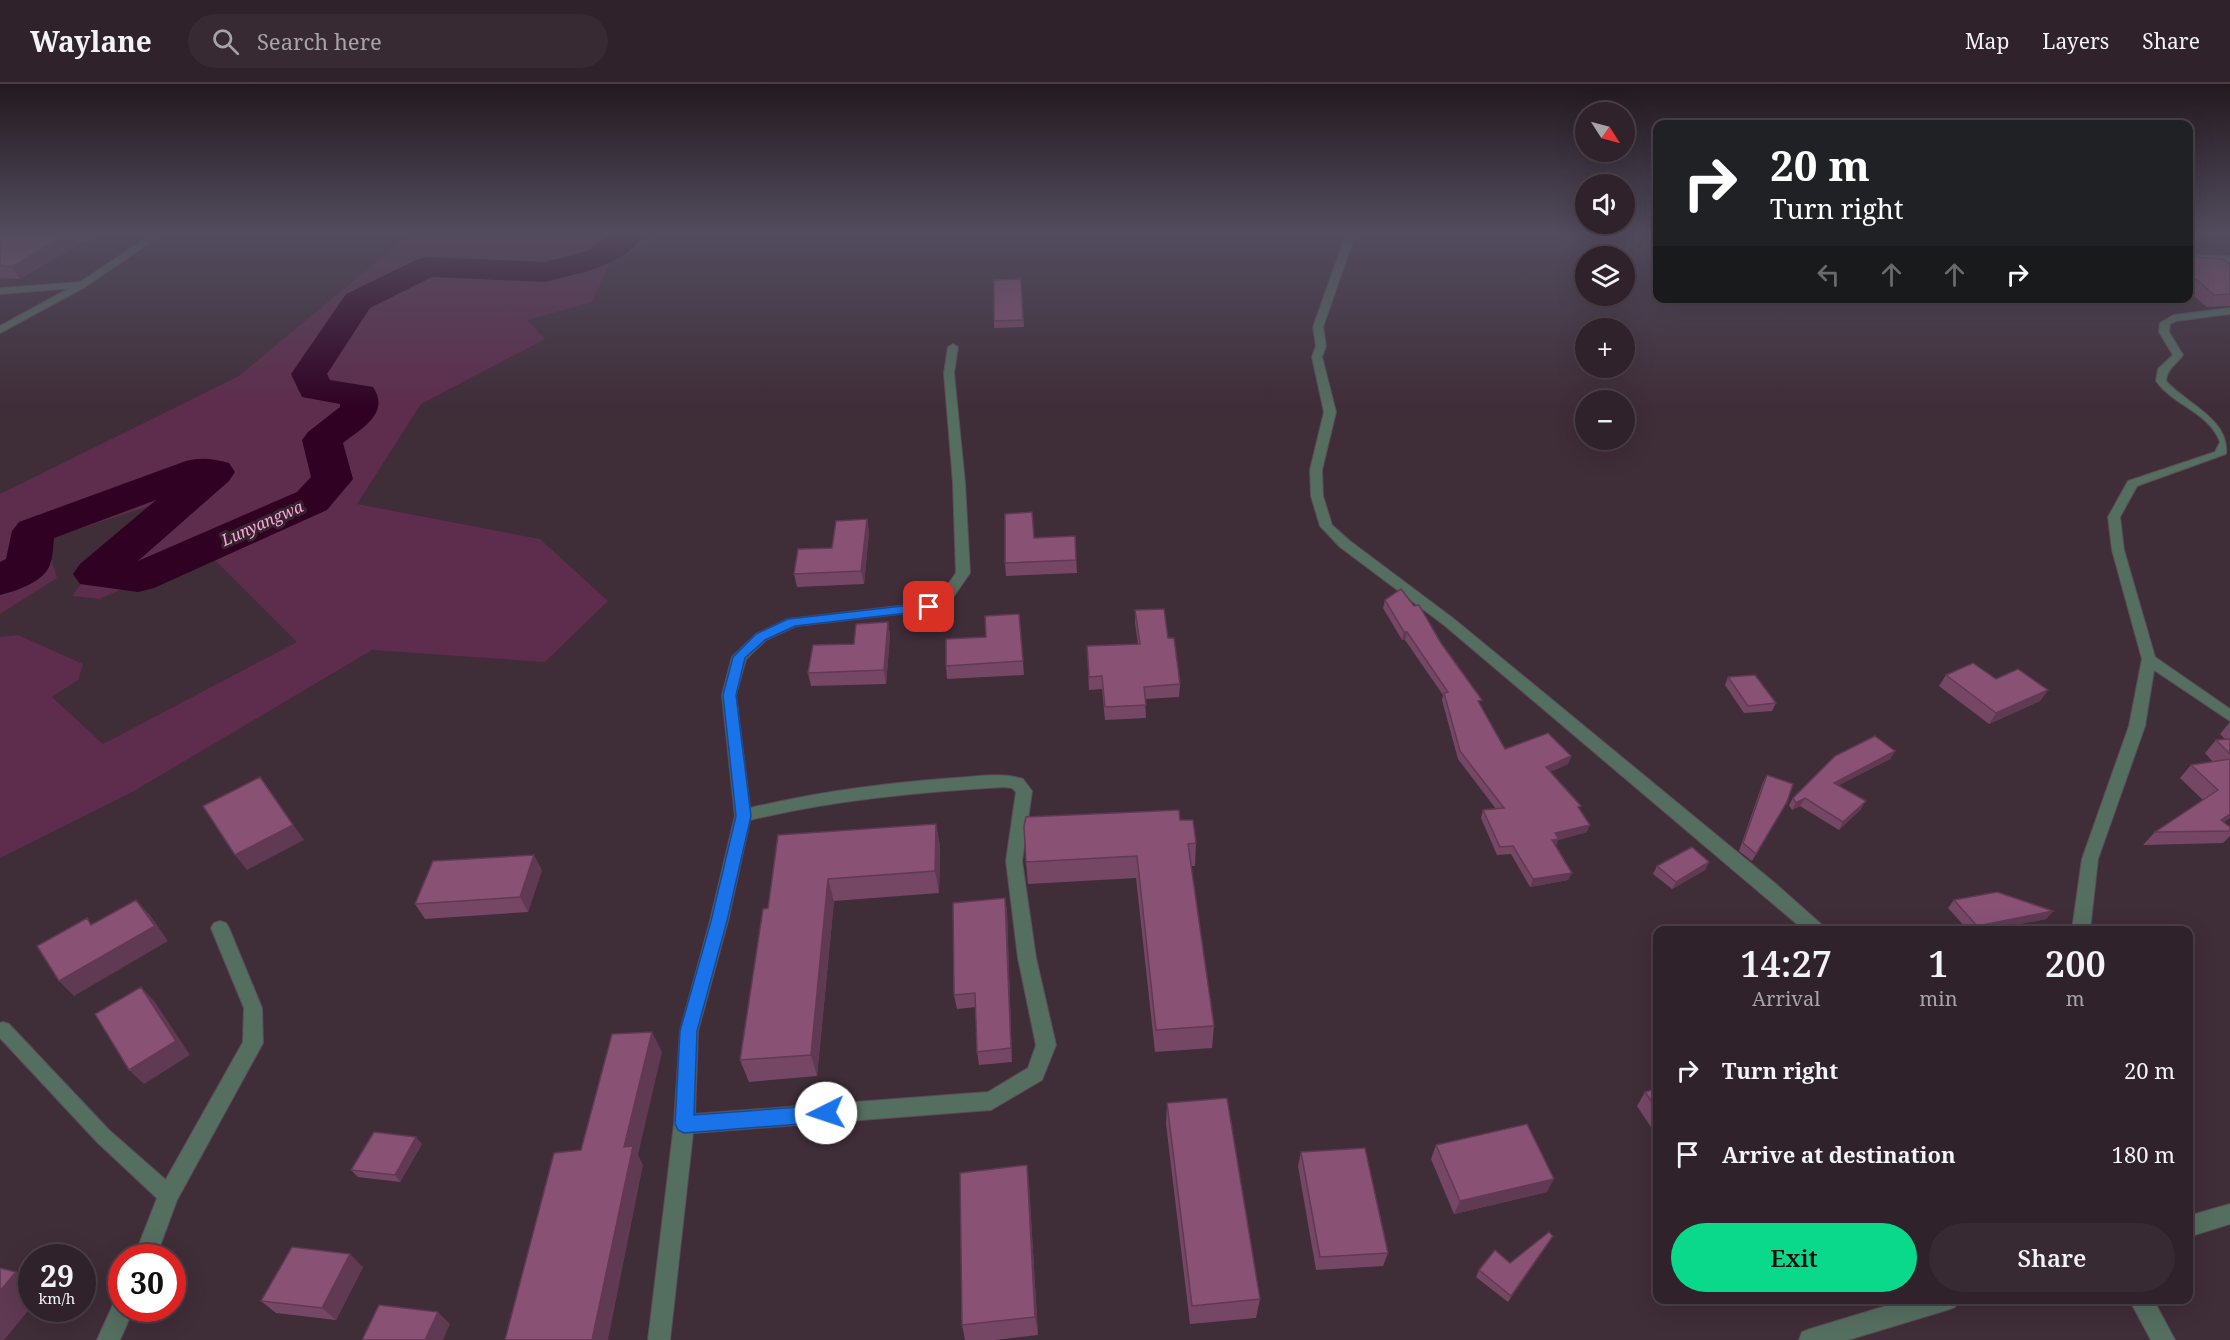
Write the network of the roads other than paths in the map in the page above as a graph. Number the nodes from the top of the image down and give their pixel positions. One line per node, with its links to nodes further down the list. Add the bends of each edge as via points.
1 (72, 291): 4 (street)
2 (1331, 291): 9 (street, via 1318,327 1321,346 1317,357 1330,412 1316,470 1317,496 1326,526 1521,681)
3 (2230, 311): 6 (street, via 2173,318 2165,323 2164,332 2178,356 2164,365 2160,373 2161,381 2174,395 2213,419 2223,430 2226,442 2220,454 2132,484 2114,517 2118,550)
4 (0, 330)
5 (954, 347): 8 (street, via 949,373 963,573 949,593 929,607 793,622 761,637 739,657 729,695)
6 (2149, 659): 7 (street); 10 (street, via 2137,726 2090,860)
7 (2230, 716)
8 (743, 816): 13 (street, via 688,1031); 13 (street, via 792,803 897,788 1017,783 1024,791 1014,861 1027,958 1046,1045 1035,1074 992,1101)
9 (1812, 926)
10 (2082, 926)
11 (219, 928): 14 (street, via 253,1008 253,1042)
12 (3, 1029): 14 (lane, via 103,1136)
13 (684, 1124): 22 (street)
14 (168, 1195): 17 (street)
15 (2230, 1214): 16 (street)
16 (2193, 1225)
17 (150, 1244)
18 (1930, 1304): 23 (street)
19 (2143, 1304): 24 (street)
20 (116, 1322): 21 (street)
21 (108, 1340)
22 (659, 1340)
23 (1810, 1340)
24 (2164, 1340)

